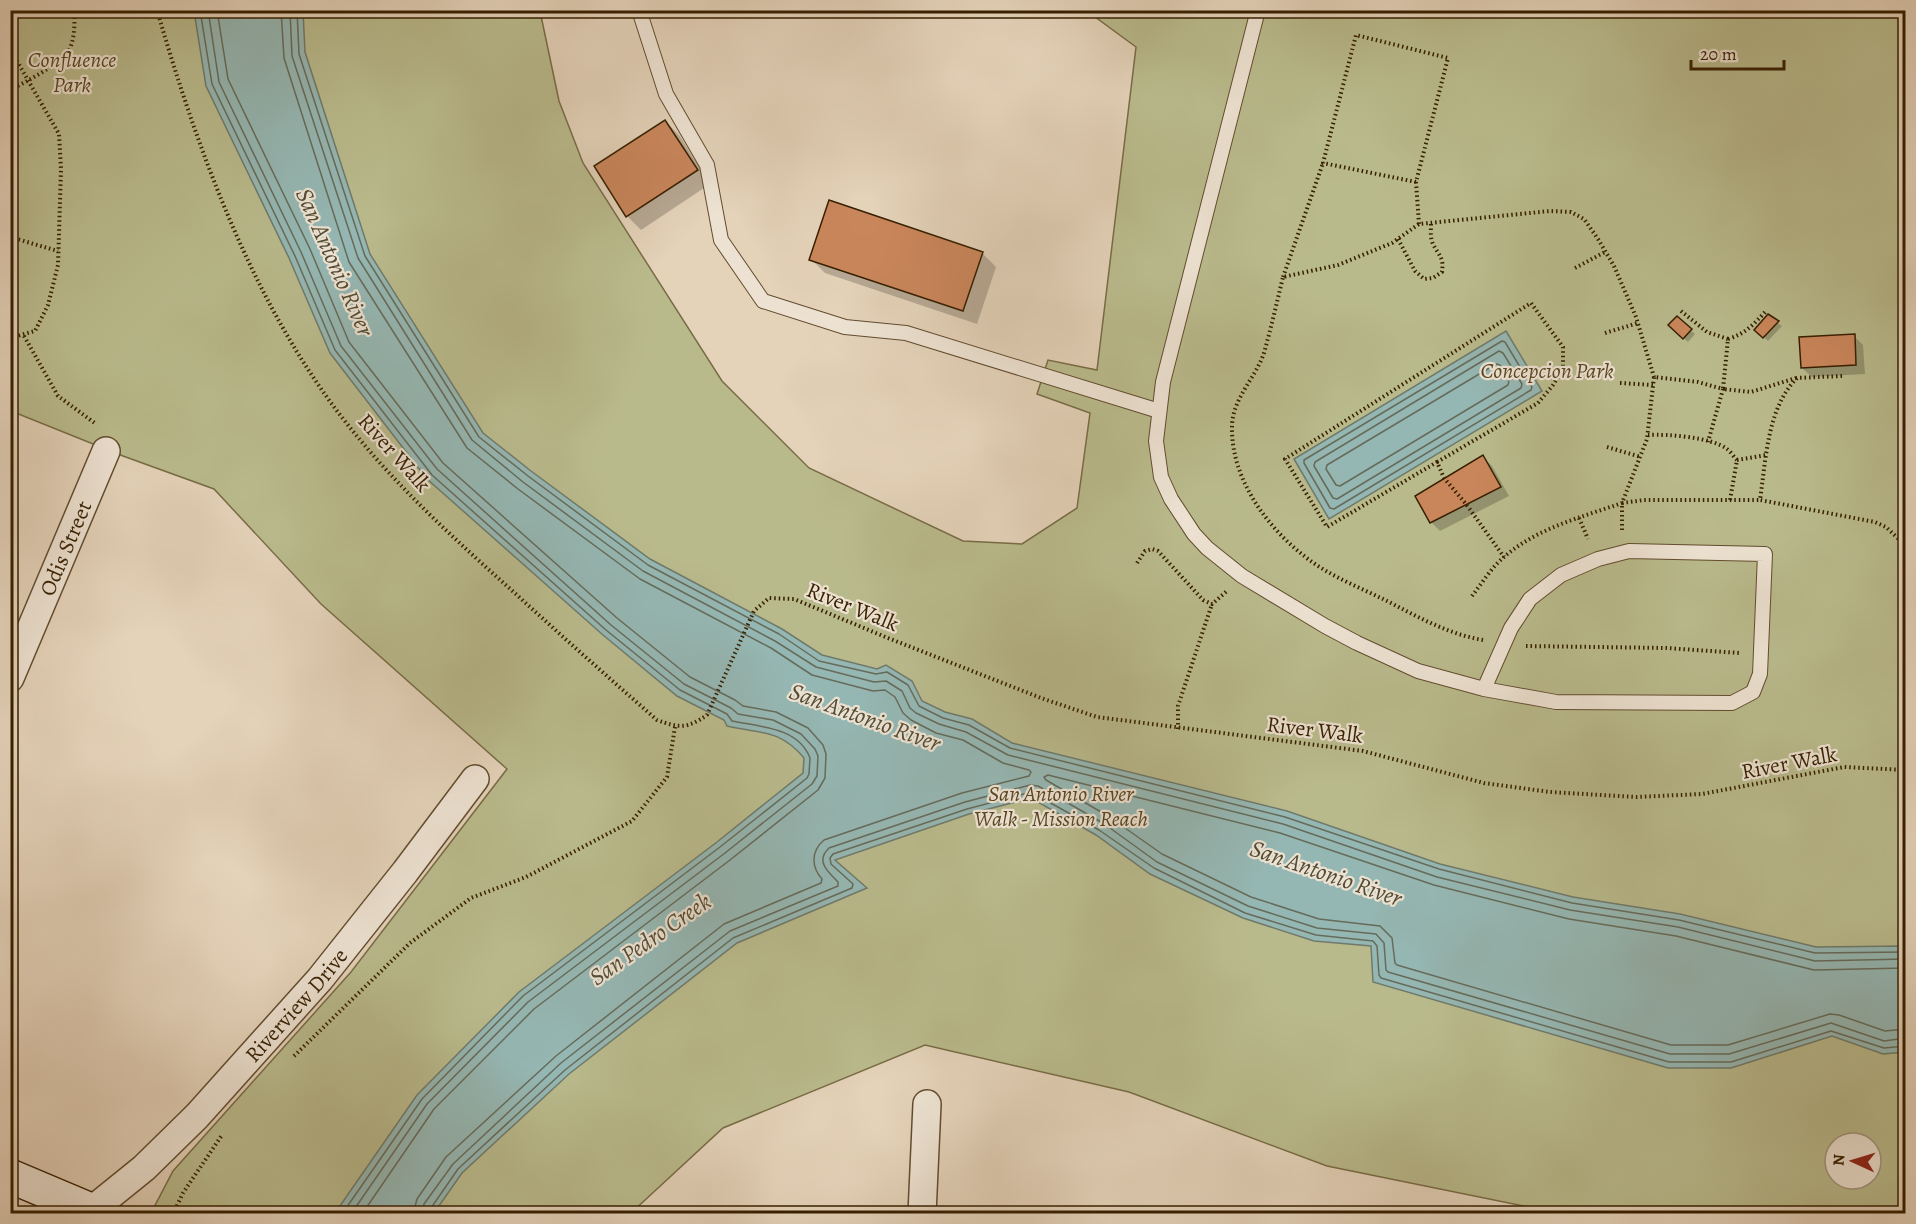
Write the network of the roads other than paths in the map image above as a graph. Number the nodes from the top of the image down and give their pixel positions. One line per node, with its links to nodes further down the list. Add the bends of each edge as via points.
1 (639, 10): 3 (lane, via 666,94 707,165 721,240 763,301 845,327 906,333)
2 (1258, 10): 3 (lane, via 1163,382)
3 (1159, 411): 6 (lane, via 1156,441 1161,477 1171,499 1207,548 1242,576 1357,643 1418,671)
4 (101, 442): 5 (street, Odis Street)
5 (10, 678)
6 (1484, 689): 6 (lane, via 1510,628 1530,598 1561,574 1629,551 1765,554 1760,674 1753,692 1732,704 1556,702)
7 (475, 779): 10 (street, Riverview Drive, via 304,996 197,1116)
8 (927, 1104): 11 (street)
9 (10, 1176): 10 (main road)
10 (96, 1212)
11 (922, 1214)

